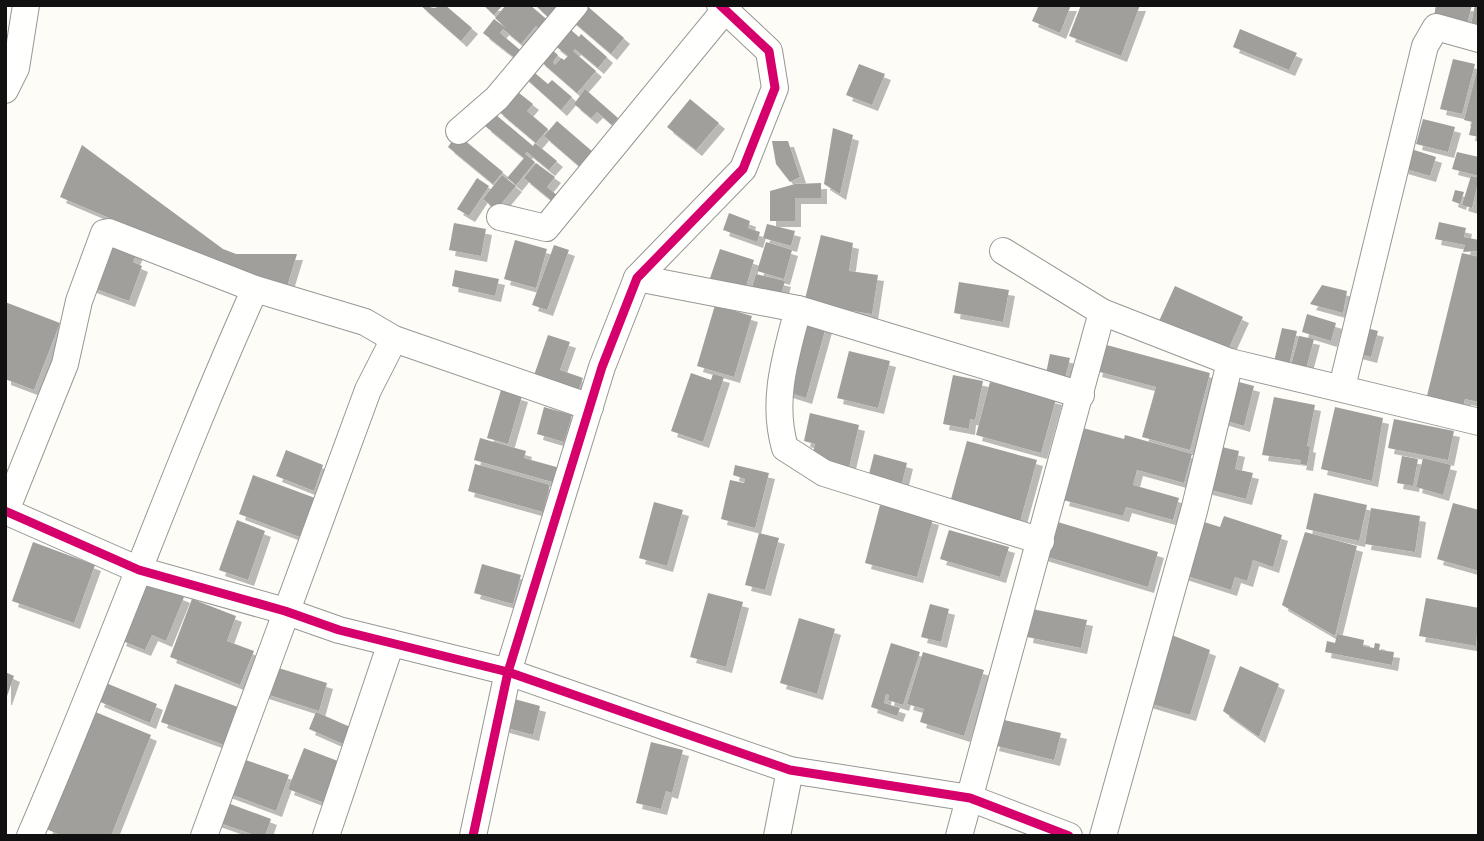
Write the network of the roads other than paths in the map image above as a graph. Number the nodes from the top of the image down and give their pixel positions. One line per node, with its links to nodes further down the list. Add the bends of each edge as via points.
1 (26, 5): 6 (street, via 16,68)
2 (575, 5): 7 (street, via 497,98)
3 (725, 7): 8 (street, via 545,228); 10 (street, via 769,51 775,88 743,169)
4 (1438, 16): 5 (street); 16 (street, via 1424,46)
5 (1479, 39)
6 (5, 90)
7 (459, 131)
8 (500, 217)
9 (1003, 251): 13 (street)
10 (637, 278): 12 (street); 18 (street)
11 (255, 289): 14 (street, via 365,322); 20 (street, via 104,233 79,301 65,364); 22 (street)
12 (798, 309): 17 (street); 21 (street, via 778,397 778,425 785,448 824,473)
13 (1102, 312): 15 (street); 17 (street)
14 (394, 340): 18 (street); 23 (street, via 368,390)
15 (1230, 362): 16 (street); 35 (street, via 1194,511)
16 (1342, 387): 19 (street)
17 (1081, 395): 21 (street)
18 (590, 407): 25 (street)
19 (1479, 422)
20 (6, 512): 22 (street)
21 (1041, 541): 27 (street)
22 (139, 570): 23 (street); 28 (street)
23 (285, 611): 24 (street); 29 (street)
24 (391, 643): 25 (street); 30 (street)
25 (508, 672): 26 (street); 31 (street)
26 (790, 770): 27 (street); 32 (street)
27 (970, 798): 33 (street); 34 (street)
28 (30, 836)
29 (204, 836)
30 (326, 836)
31 (472, 836)
32 (777, 836)
33 (959, 836)
34 (1069, 836)
35 (1103, 836)

